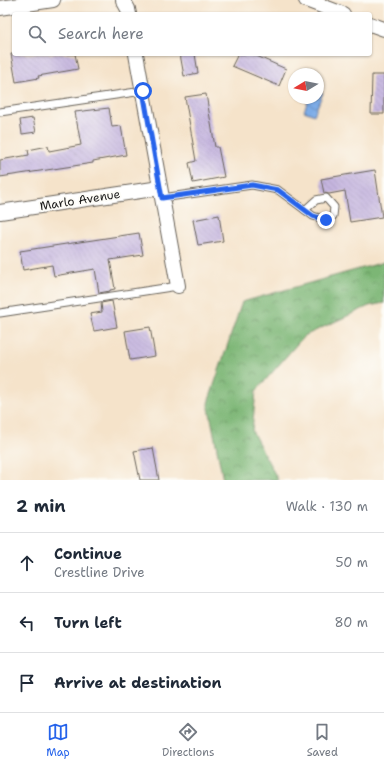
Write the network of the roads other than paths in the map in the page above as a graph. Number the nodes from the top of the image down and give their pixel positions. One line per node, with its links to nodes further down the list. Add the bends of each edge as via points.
1 (53, 0): 4 (street)
2 (123, 0): 5 (street)
3 (306, 0): 6 (street)
4 (1, 5)
5 (128, 12)
6 (338, 12)
7 (372, 25): 8 (street)
8 (384, 29)
9 (136, 56): 10 (street)
10 (143, 91): 11 (lane); 12 (street)
11 (0, 112)
12 (161, 193): 13 (lane, via 252,185 278,190); 14 (street, Marlo Avenue); 15 (street)
13 (305, 210)
14 (0, 212)
15 (178, 286): 16 (lane)
16 (0, 313)

